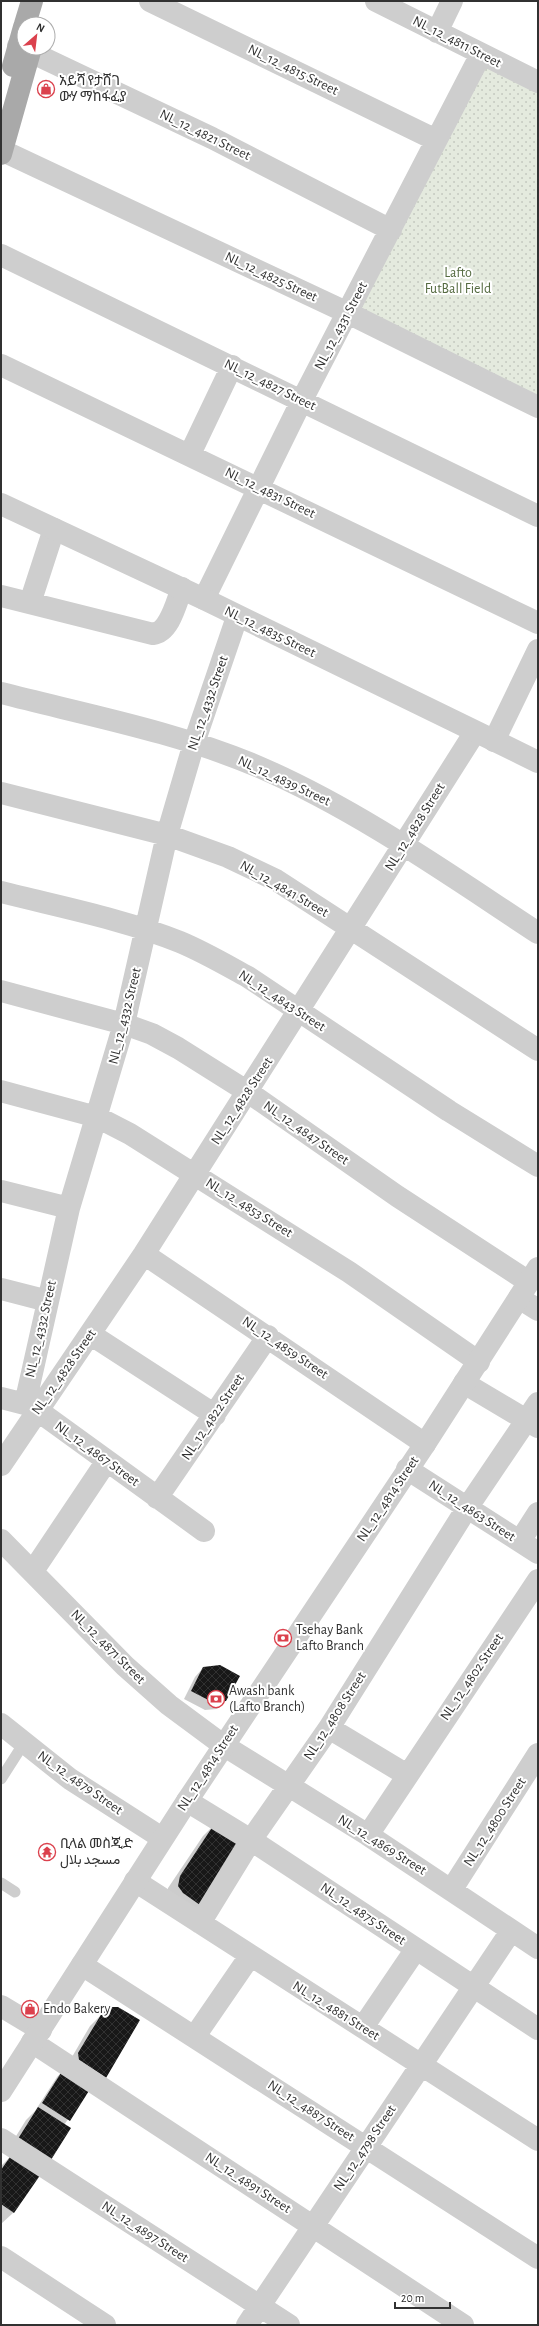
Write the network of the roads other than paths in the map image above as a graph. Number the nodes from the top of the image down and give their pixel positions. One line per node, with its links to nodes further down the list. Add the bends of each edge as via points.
1 (32, 1): 6 (main road)
2 (44, 1): 7 (main road)
3 (150, 1): 15 (street, NL_12_4815 Street)
4 (376, 1): 8 (street, NL_12_4811 Street)
5 (452, 1): 8 (street)
6 (30, 16)
7 (40, 16)
8 (437, 32): 9 (street, NL_12_4811 Street)
9 (481, 54): 13 (street, NL_12_4811 Street); 15 (street, NL_12_4331 Street)
10 (56, 55): 17 (street, NL_12_4821 Street)
11 (20, 56): 14 (main road)
12 (22, 56): 16 (main road)
13 (538, 82)
14 (1, 110)
15 (436, 140): 17 (street, NL_12_4331 Street)
16 (1, 152): 19 (street, NL_12_4825 Street)
17 (391, 230): 19 (street, NL_12_4331 Street)
18 (1, 255): 21 (street, NL_12_4827 Street)
19 (348, 314): 22 (street, NL_12_4331 Street); 23 (street, NL_12_4825 Street)
20 (1, 365): 24 (street, NL_12_4831 Street)
21 (232, 366): 22 (street, NL_12_4827 Street); 24 (street)
22 (302, 400): 25 (street, NL_12_4331 Street); 27 (street, NL_12_4827 Street)
23 (538, 407)
24 (190, 454): 25 (street, NL_12_4831 Street)
25 (258, 487): 31 (street, NL_12_4331 Street); 34 (street, NL_12_4831 Street)
26 (1, 504): 28 (street, NL_12_4835 Street)
27 (538, 516)
28 (54, 529): 29 (street, NL_12_4835 Street); 32 (street)
29 (182, 588): 31 (street, NL_12_4835 Street); 32 (street, via 165,628 160,633 153,634)
30 (1, 596): 32 (street)
31 (204, 599): 33 (street, NL_12_4835 Street)
32 (30, 603)
33 (237, 617): 37 (street, NL_12_4835 Street); 38 (street, NL_12_4332 Street)
34 (538, 623)
35 (538, 650): 37 (street, NL_12_4828 Street)
36 (1, 693): 38 (street, NL_12_4839 Street)
37 (484, 736): 39 (street, NL_12_4835 Street); 42 (street, NL_12_4828 Street)
38 (194, 743): 41 (street, NL_12_4332 Street); 42 (street, NL_12_4839 Street, via 258,767 315,794)
39 (538, 762)
40 (1, 793): 41 (street, NL_12_4841 Street)
41 (167, 835): 44 (street, NL_12_4841 Street, via 228,858 276,880); 45 (street, NL_12_4332 Street)
42 (405, 845): 44 (street, NL_12_4828 Street); 46 (street, NL_12_4839 Street)
43 (1, 892): 45 (street, NL_12_4843 Street)
44 (350, 927): 48 (street, NL_12_4828 Street); 50 (street, NL_12_4841 Street)
45 (146, 930): 48 (street, NL_12_4843 Street, via 181,942 215,959 248,977); 49 (street, NL_12_4332 Street)
46 (538, 934)
47 (1, 991): 49 (street, NL_12_4847 Street)
48 (299, 1011): 52 (street, NL_12_4828 Street); 54 (street, NL_12_4843 Street, via 449,1111)
49 (124, 1024): 52 (street, NL_12_4847 Street, via 152,1034 178,1048); 53 (street, NL_12_4332 Street)
50 (538, 1050)
51 (1, 1092): 53 (street, NL_12_4853 Street)
52 (248, 1092): 55 (street, NL_12_4828 Street); 59 (street, NL_12_4847 Street, via 397,1196)
53 (97, 1117): 55 (street, NL_12_4853 Street); 57 (street, NL_12_4332 Street)
54 (538, 1166)
55 (194, 1174): 58 (street, NL_12_4828 Street); 65 (street, NL_12_4853 Street, via 349,1272)
56 (1, 1191): 57 (street)
57 (69, 1208): 61 (street, NL_12_4332 Street)
58 (144, 1254): 63 (street, NL_12_4828 Street); 64 (street, NL_12_4859 Street)
59 (529, 1283): 62 (street, NL_12_4847 Street); 65 (street, NL_12_4814 Street)
60 (1, 1289): 61 (street)
61 (48, 1301): 68 (street, NL_12_4332 Street)
62 (538, 1310)
63 (90, 1334): 68 (street, NL_12_4828 Street); 69 (street)
64 (268, 1336): 69 (street, NL_12_4822 Street); 71 (street, NL_12_4859 Street)
65 (479, 1362): 66 (street, NL_12_4814 Street)
66 (464, 1383): 70 (street); 71 (street, NL_12_4814 Street)
67 (1, 1398): 68 (street, NL_12_4867 Street)
68 (31, 1407): 72 (street, NL_12_4867 Street); 73 (street, NL_12_4828 Street)
69 (215, 1415): 75 (street, NL_12_4822 Street)
70 (534, 1416): 76 (street, NL_12_4808 Street)
71 (425, 1444): 74 (street, NL_12_4814 Street)
72 (106, 1462): 75 (street, NL_12_4867 Street); 82 (street)
73 (1, 1465)
74 (407, 1469): 76 (street, NL_12_4863 Street); 87 (street, NL_12_4814 Street)
75 (157, 1498): 78 (street, NL_12_4867 Street)
76 (467, 1508): 80 (street, NL_12_4863 Street); 85 (street, NL_12_4808 Street)
77 (538, 1513): 80 (street)
78 (204, 1531)
79 (1, 1540): 82 (street, NL_12_4871 Street)
80 (520, 1541): 81 (street, NL_12_4863 Street)
81 (538, 1553)
82 (33, 1571): 87 (street, NL_12_4871 Street, via 125,1666 169,1705)
83 (538, 1580): 89 (street, NL_12_4802 Street)
84 (1, 1724): 86 (street, NL_12_4879 Street)
85 (329, 1728): 89 (street); 91 (street, NL_12_4808 Street)
86 (24, 1743): 90 (lane); 94 (street, NL_12_4879 Street, via 70,1779)
87 (223, 1745): 91 (street, NL_12_4869 Street); 92 (street, NL_12_4814 Street)
88 (538, 1754): 98 (street, NL_12_4800 Street)
89 (407, 1775): 93 (street, NL_12_4802 Street)
90 (1, 1779)
91 (288, 1787): 93 (street, NL_12_4869 Street); 95 (street, NL_12_4808 Street)
92 (187, 1801): 94 (street, NL_12_4814 Street); 95 (street, NL_12_4875 Street)
93 (368, 1835): 98 (street, NL_12_4869 Street)
94 (162, 1838): 96 (street, NL_12_4814 Street)
95 (252, 1840): 100 (street, NL_12_4808 Street); 103 (street, NL_12_4875 Street)
96 (135, 1881): 100 (street, NL_12_4881 Street); 105 (street, NL_12_4814 Street)
97 (1, 1883): 99 (lane)
98 (452, 1889): 101 (street, NL_12_4869 Street)
99 (15, 1892)
100 (200, 1922): 104 (street, NL_12_4881 Street)
101 (512, 1931): 102 (street, NL_12_4869 Street); 106 (street, NL_12_4798 Street)
102 (536, 1942)
103 (416, 1949): 106 (street, NL_12_4875 Street); 108 (street)
104 (250, 1956): 108 (street, NL_12_4881 Street); 111 (street)
105 (82, 1965): 110 (street, NL_12_4814 Street); 111 (street, NL_12_4887 Street)
106 (473, 1987): 109 (street, NL_12_4875 Street); 112 (street, NL_12_4798 Street)
107 (1, 2006): 110 (street, NL_12_4891 Street)
108 (363, 2027): 112 (street, NL_12_4881 Street)
109 (538, 2029)
110 (36, 2036): 113 (street, NL_12_4814 Street); 117 (street, NL_12_4891 Street)
111 (195, 2036): 116 (street, NL_12_4887 Street)
112 (422, 2065): 115 (street, NL_12_4881 Street); 116 (street, NL_12_4798 Street)
113 (1, 2090)
114 (1, 2139): 120 (street, NL_12_4897 Street)
115 (538, 2140)
116 (366, 2146): 117 (street, NL_12_4798 Street); 119 (street, NL_12_4887 Street)
117 (313, 2226): 120 (street, NL_12_4798 Street); 124 (street, NL_12_4891 Street)
118 (1, 2257): 121 (street)
119 (538, 2258)
120 (260, 2306): 122 (street, NL_12_4798 Street); 123 (street, NL_12_4897 Street)
121 (105, 2325)
122 (247, 2325)
123 (289, 2325)
124 (463, 2325)

